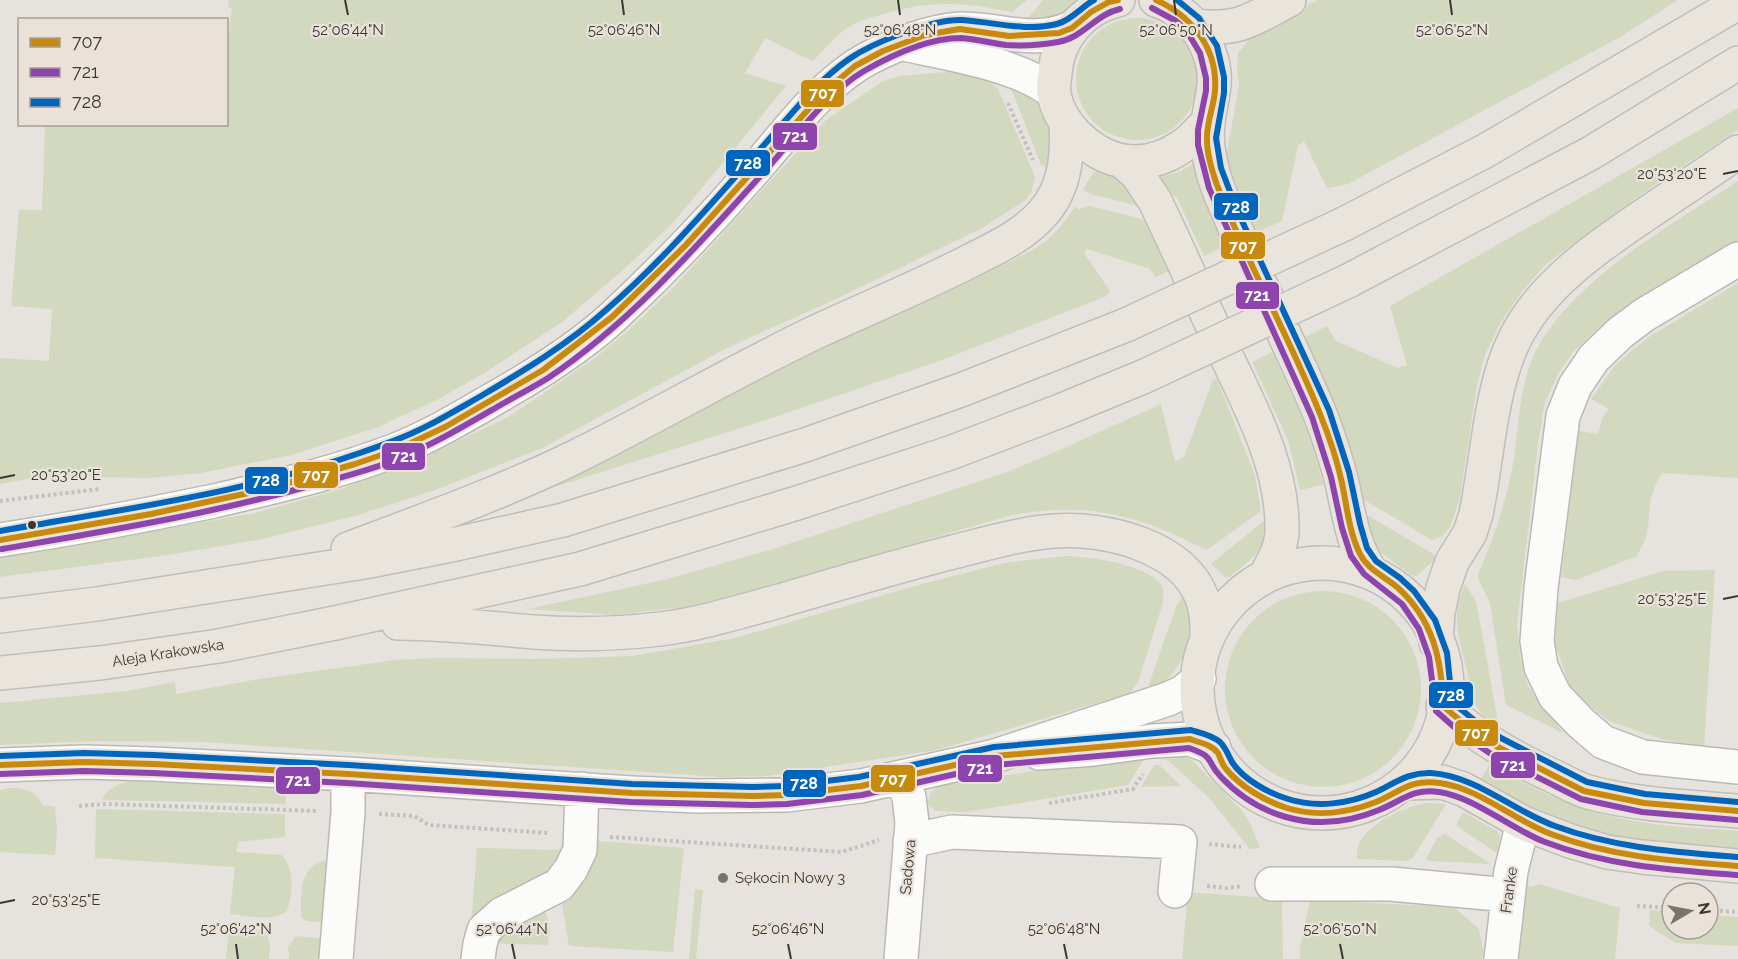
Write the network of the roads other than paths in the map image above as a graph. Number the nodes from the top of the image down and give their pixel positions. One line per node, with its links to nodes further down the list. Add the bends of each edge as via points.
1 (1289, 0): 4 (main road, via 1240,25 1214,28)
2 (1112, 1): 5 (main road)
3 (1738, 3): 17 (main road, bridge, via 1485,151 1344,224 1126,325 961,390 805,445 563,520 445,547)
4 (1174, 8): 9 (main road, via 1202,35 1210,53 1215,90)
5 (1072, 28): 6 (street, via 1033,36 960,29 925,35); 8 (main road, via 1055,66)
6 (903, 44): 8 (street, via 1023,75); 14 (street, via 855,66 824,92 685,246 612,317 543,370 446,427 365,461 267,489)
7 (1738, 63): 19 (main road, bridge, via 1591,153 1348,281 1060,411 950,453 580,569)
8 (1053, 92): 10 (main road)
9 (1208, 122): 12 (main road, via 1169,153 1143,162); 15 (main road, via 1207,145 1213,172 1322,418 1355,541)
10 (1066, 124): 12 (main road, via 1090,148); 17 (main road, via 1068,145 1059,188 1043,213 1009,240 805,337 500,492 346,550)
11 (1738, 152): 21 (main road, via 1607,240 1535,308 1518,335 1497,389 1476,514 1443,588)
12 (1123, 162): 16 (main road, via 1137,174 1155,201 1272,460 1282,535)
13 (1738, 259): 28 (street, via 1620,333 1594,358 1575,386 1563,416 1537,641 1541,667 1555,696 1603,742 1643,757)
14 (0, 540)
15 (1370, 570): 16 (main road, via 1322,561); 21 (main road, via 1408,596)
16 (1266, 575): 20 (main road, via 1235,597)
17 (247, 581): 18 (main road)
18 (0, 616)
19 (335, 623): 20 (main road, via 436,623 590,634 659,629 707,621 1015,536 1056,530 1120,538 1149,546 1172,559 1189,575 1202,597); 22 (main road, Aleja Krakowska, via 207,648)
20 (1207, 638): 23 (main road)
21 (1436, 643): 24 (main road)
22 (0, 673)
23 (1198, 679): 25 (main road, via 1203,722); 26 (street, via 1168,699)
24 (1443, 706): 31 (main road, via 1431,750); 33 (main road, via 1490,744 1587,792 1649,803)
25 (1214, 748): 26 (street, via 1190,739); 31 (main road, via 1225,768 1264,799 1316,814 1341,812 1379,800)
26 (995, 756): 30 (street)
27 (0, 765): 29 (street, via 84,762)
28 (1738, 767)
29 (348, 774): 32 (street); 40 (street)
30 (901, 777): 32 (street, via 786,795 696,796); 35 (street, Sadowa, via 909,797 912,823)
31 (1407, 783): 34 (main road, via 1442,782 1463,789)
32 (582, 789): 41 (street, via 580,850 571,869 559,885 502,914 484,930)
33 (1738, 811)
34 (1523, 823): 36 (main road, via 1607,852); 39 (street, Franke)
35 (899, 839): 38 (street, via 952,832 1180,842); 42 (street, Sadowa)
36 (1738, 866)
37 (1272, 884): 39 (street, via 1391,884)
38 (1176, 887)
39 (1508, 895): 43 (street, Franke)
40 (336, 959)
41 (478, 959)
42 (901, 959)
43 (1501, 959)

